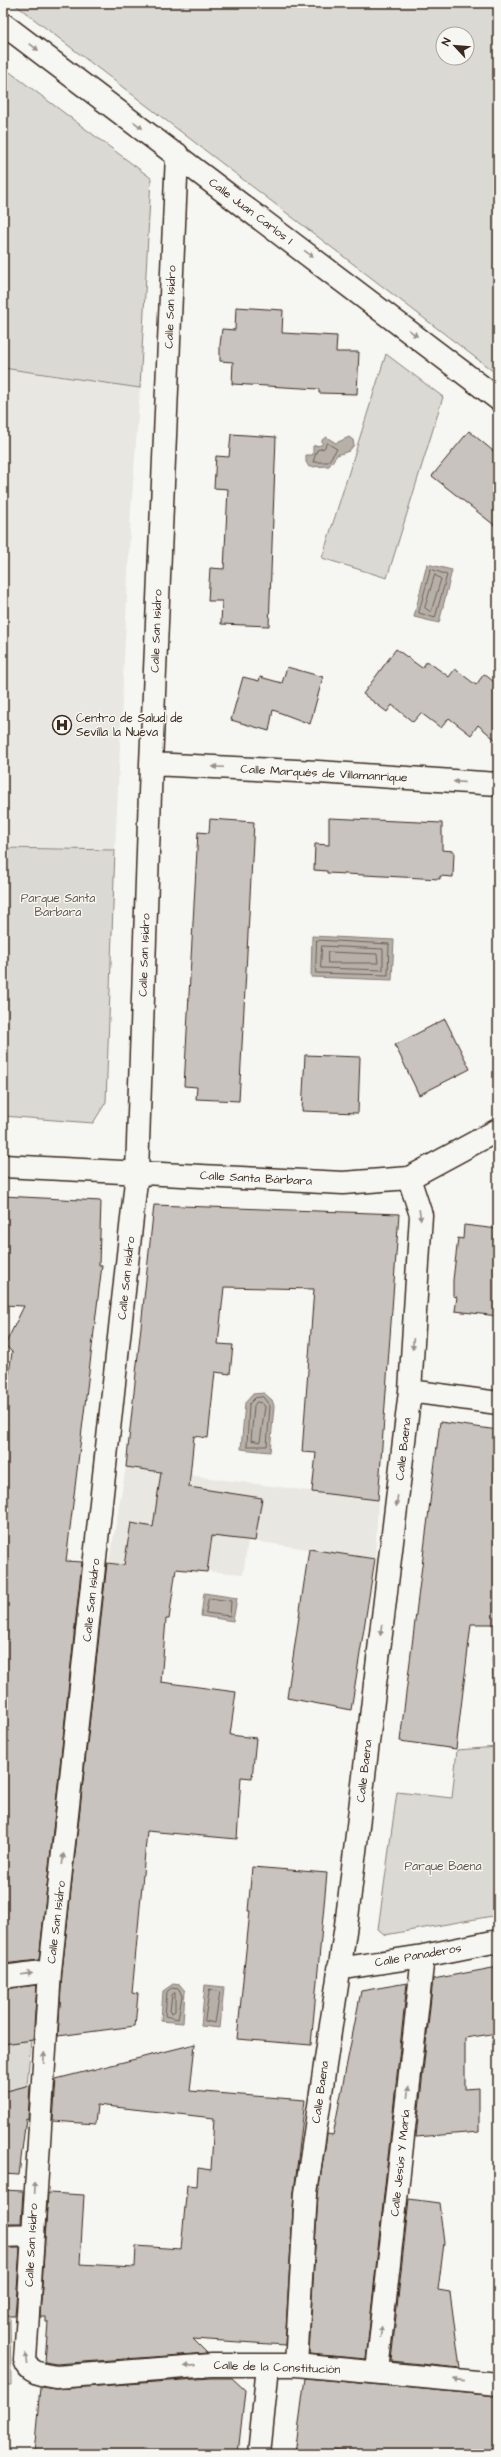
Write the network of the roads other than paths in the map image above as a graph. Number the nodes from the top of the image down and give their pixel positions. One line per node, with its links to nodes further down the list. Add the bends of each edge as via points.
1 (3, 24): 2 (street, Calle Juan Carlos I, one-way to 2)
2 (177, 154): 3 (street, Calle Juan Carlos I, one-way to 3); 4 (street, Calle San Isidro)
3 (498, 399)
4 (151, 764): 5 (street, Calle Marqués de Villamanrique, one-way to 4); 8 (street, Calle San Isidro)
5 (498, 784)
6 (498, 1130): 9 (street, Calle Santa Bárbara)
7 (3, 1166): 8 (street, Calle Santa Bárbara)
8 (137, 1172): 9 (street, Calle Santa Bárbara, via 343,1183); 15 (street, Calle San Isidro, one-way to 8)
9 (409, 1178): 10 (street, Calle Baena, one-way to 10, via 422,1215)
10 (410, 1391): 11 (street); 14 (street, Calle Baena, one-way to 14, via 348,1910)
11 (498, 1403)
12 (498, 1941): 13 (street, Calle Panaderos)
13 (423, 1956): 14 (street, Calle Panaderos); 21 (street, Calle Jesús Y María, one-way to 13)
14 (338, 1969): 19 (street, Calle Baena, via 306,2193)
15 (50, 1971): 16 (street, one-way to 15); 17 (street, Calle San Isidro, one-way to 15)
16 (3, 1977)
17 (32, 2235): 18 (street); 22 (street, Calle San Isidro, one-way to 17, via 34,2371 27,2366 25,2360)
18 (3, 2236)
19 (296, 2365): 20 (street, Calle de la Constitución); 21 (street, Calle de la Constitución)
20 (268, 2366): 22 (street, Calle de la Constitución, one-way to 22, via 211,2364); 24 (street)
21 (377, 2371): 23 (street, Calle de la Constitución, one-way to 21)
22 (56, 2377)
23 (498, 2384)
24 (259, 2454)

